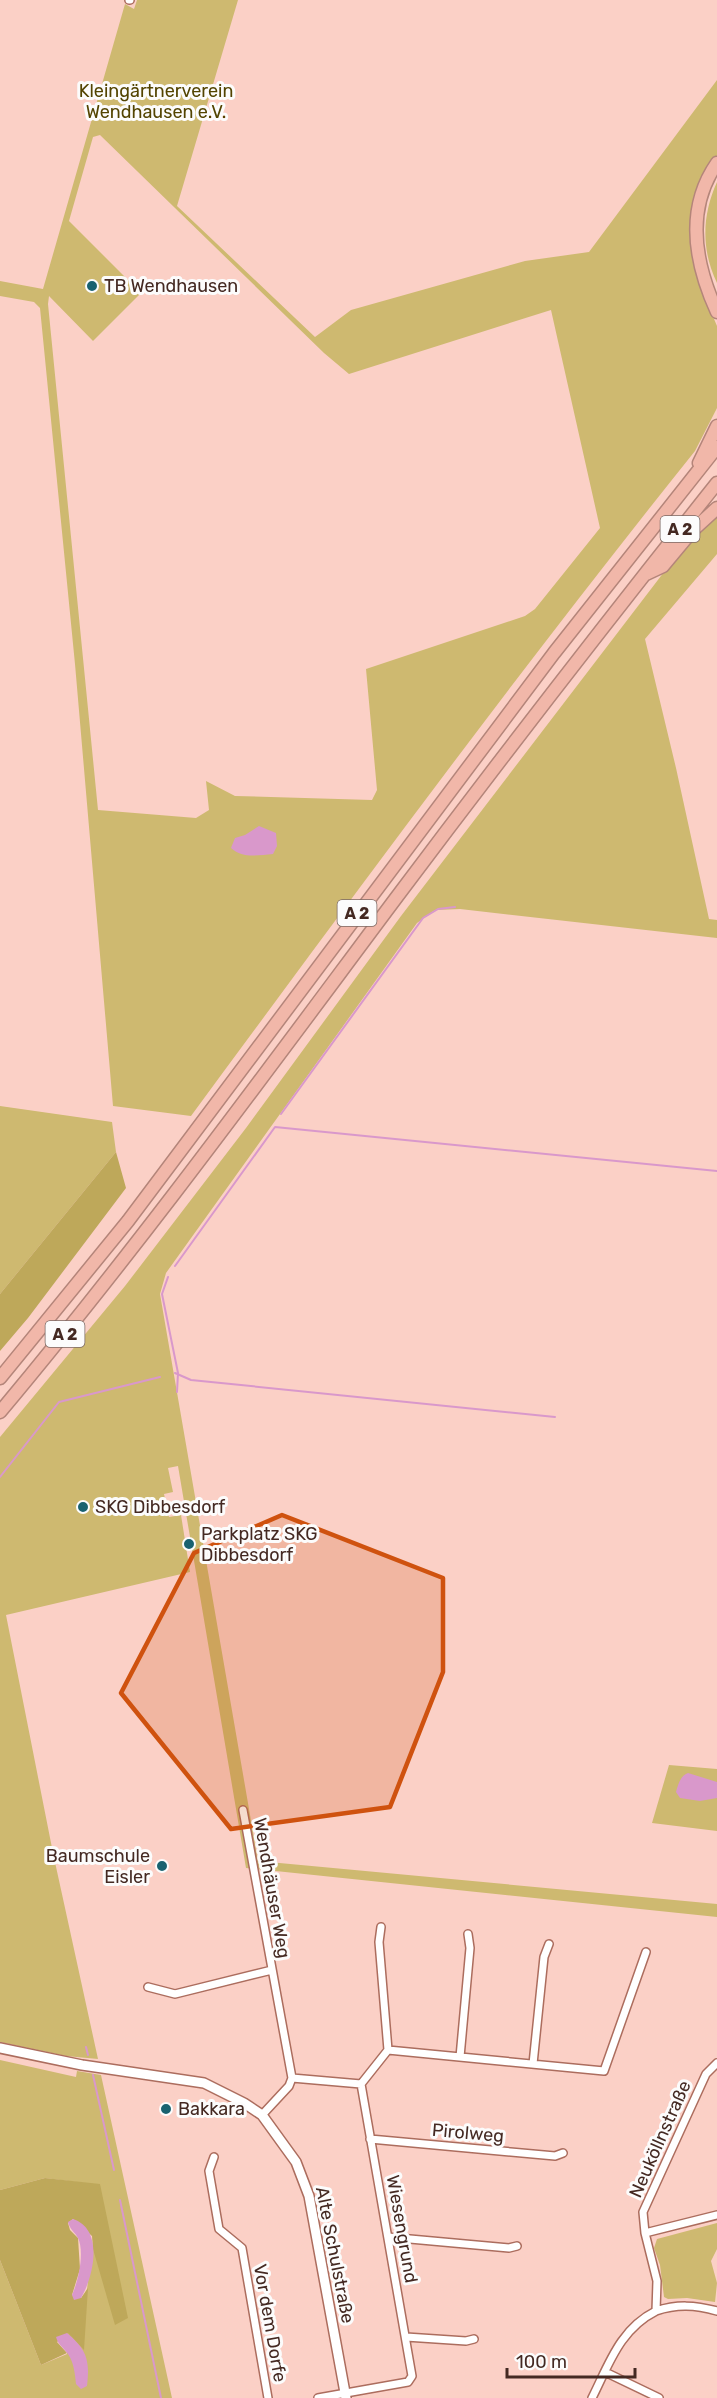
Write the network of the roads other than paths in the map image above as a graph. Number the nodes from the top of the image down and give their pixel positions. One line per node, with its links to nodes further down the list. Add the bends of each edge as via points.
1 (717, 163): 2 (highway, via 699,204)
2 (696, 248): 3 (highway); 4 (highway)
3 (717, 290)
4 (717, 312)
5 (717, 426): 7 (highway)
6 (717, 447): 7 (highway, A 2)
7 (692, 478): 11 (highway, A 2, via 554,653 128,1221)
8 (717, 483): 10 (highway, A 2)
9 (717, 508): 10 (highway, via 663,566)
10 (643, 576): 12 (highway, A 2, via 129,1255)
11 (0, 1378)
12 (0, 1412)
13 (243, 1810): 18 (street, Wendhäuser Weg)
14 (381, 1927): 21 (street)
15 (468, 1934): 22 (street)
16 (549, 1944): 24 (street, via 544,1957)
17 (646, 1952): 24 (street, via 604,2071)
18 (272, 1970): 19 (street, Wendhäuser Weg, via 175,1994); 25 (street, Wendhäuser Weg)
19 (148, 1987)
20 (0, 2048): 27 (street, Alte Schulstraße, via 204,2083)
21 (388, 2050): 22 (street); 26 (street)
22 (460, 2056): 24 (street)
23 (717, 2063): 32 (street, Neuköllnstraße, via 706,2074 650,2194 643,2212)
24 (533, 2064)
25 (292, 2078): 26 (street); 27 (street)
26 (361, 2084): 28 (street, Wiesengrund)
27 (262, 2115): 40 (street, Alte Schulstraße, via 296,2162 309,2196)
28 (370, 2139): 29 (street, Pirolweg, via 555,2156); 33 (street, Wiesengrund)
29 (563, 2153)
30 (214, 2157): 41 (street, Vor dem Dorfe, via 209,2171 219,2229 242,2248)
31 (717, 2215): 32 (street)
32 (645, 2233): 35 (street, Neuköllnstraße, via 657,2281)
33 (388, 2237): 34 (street); 37 (street, Wiesengrund)
34 (517, 2246)
35 (656, 2311): 36 (street, via 679,2305); 39 (street, via 625,2334)
36 (717, 2311)
37 (406, 2337): 38 (street); 40 (street, Wiesengrund, via 410,2380)
38 (474, 2339)
39 (605, 2372): 43 (street); 44 (street)
40 (345, 2396): 42 (street)
41 (268, 2398)
42 (318, 2398)
43 (592, 2398)
44 (659, 2398)

